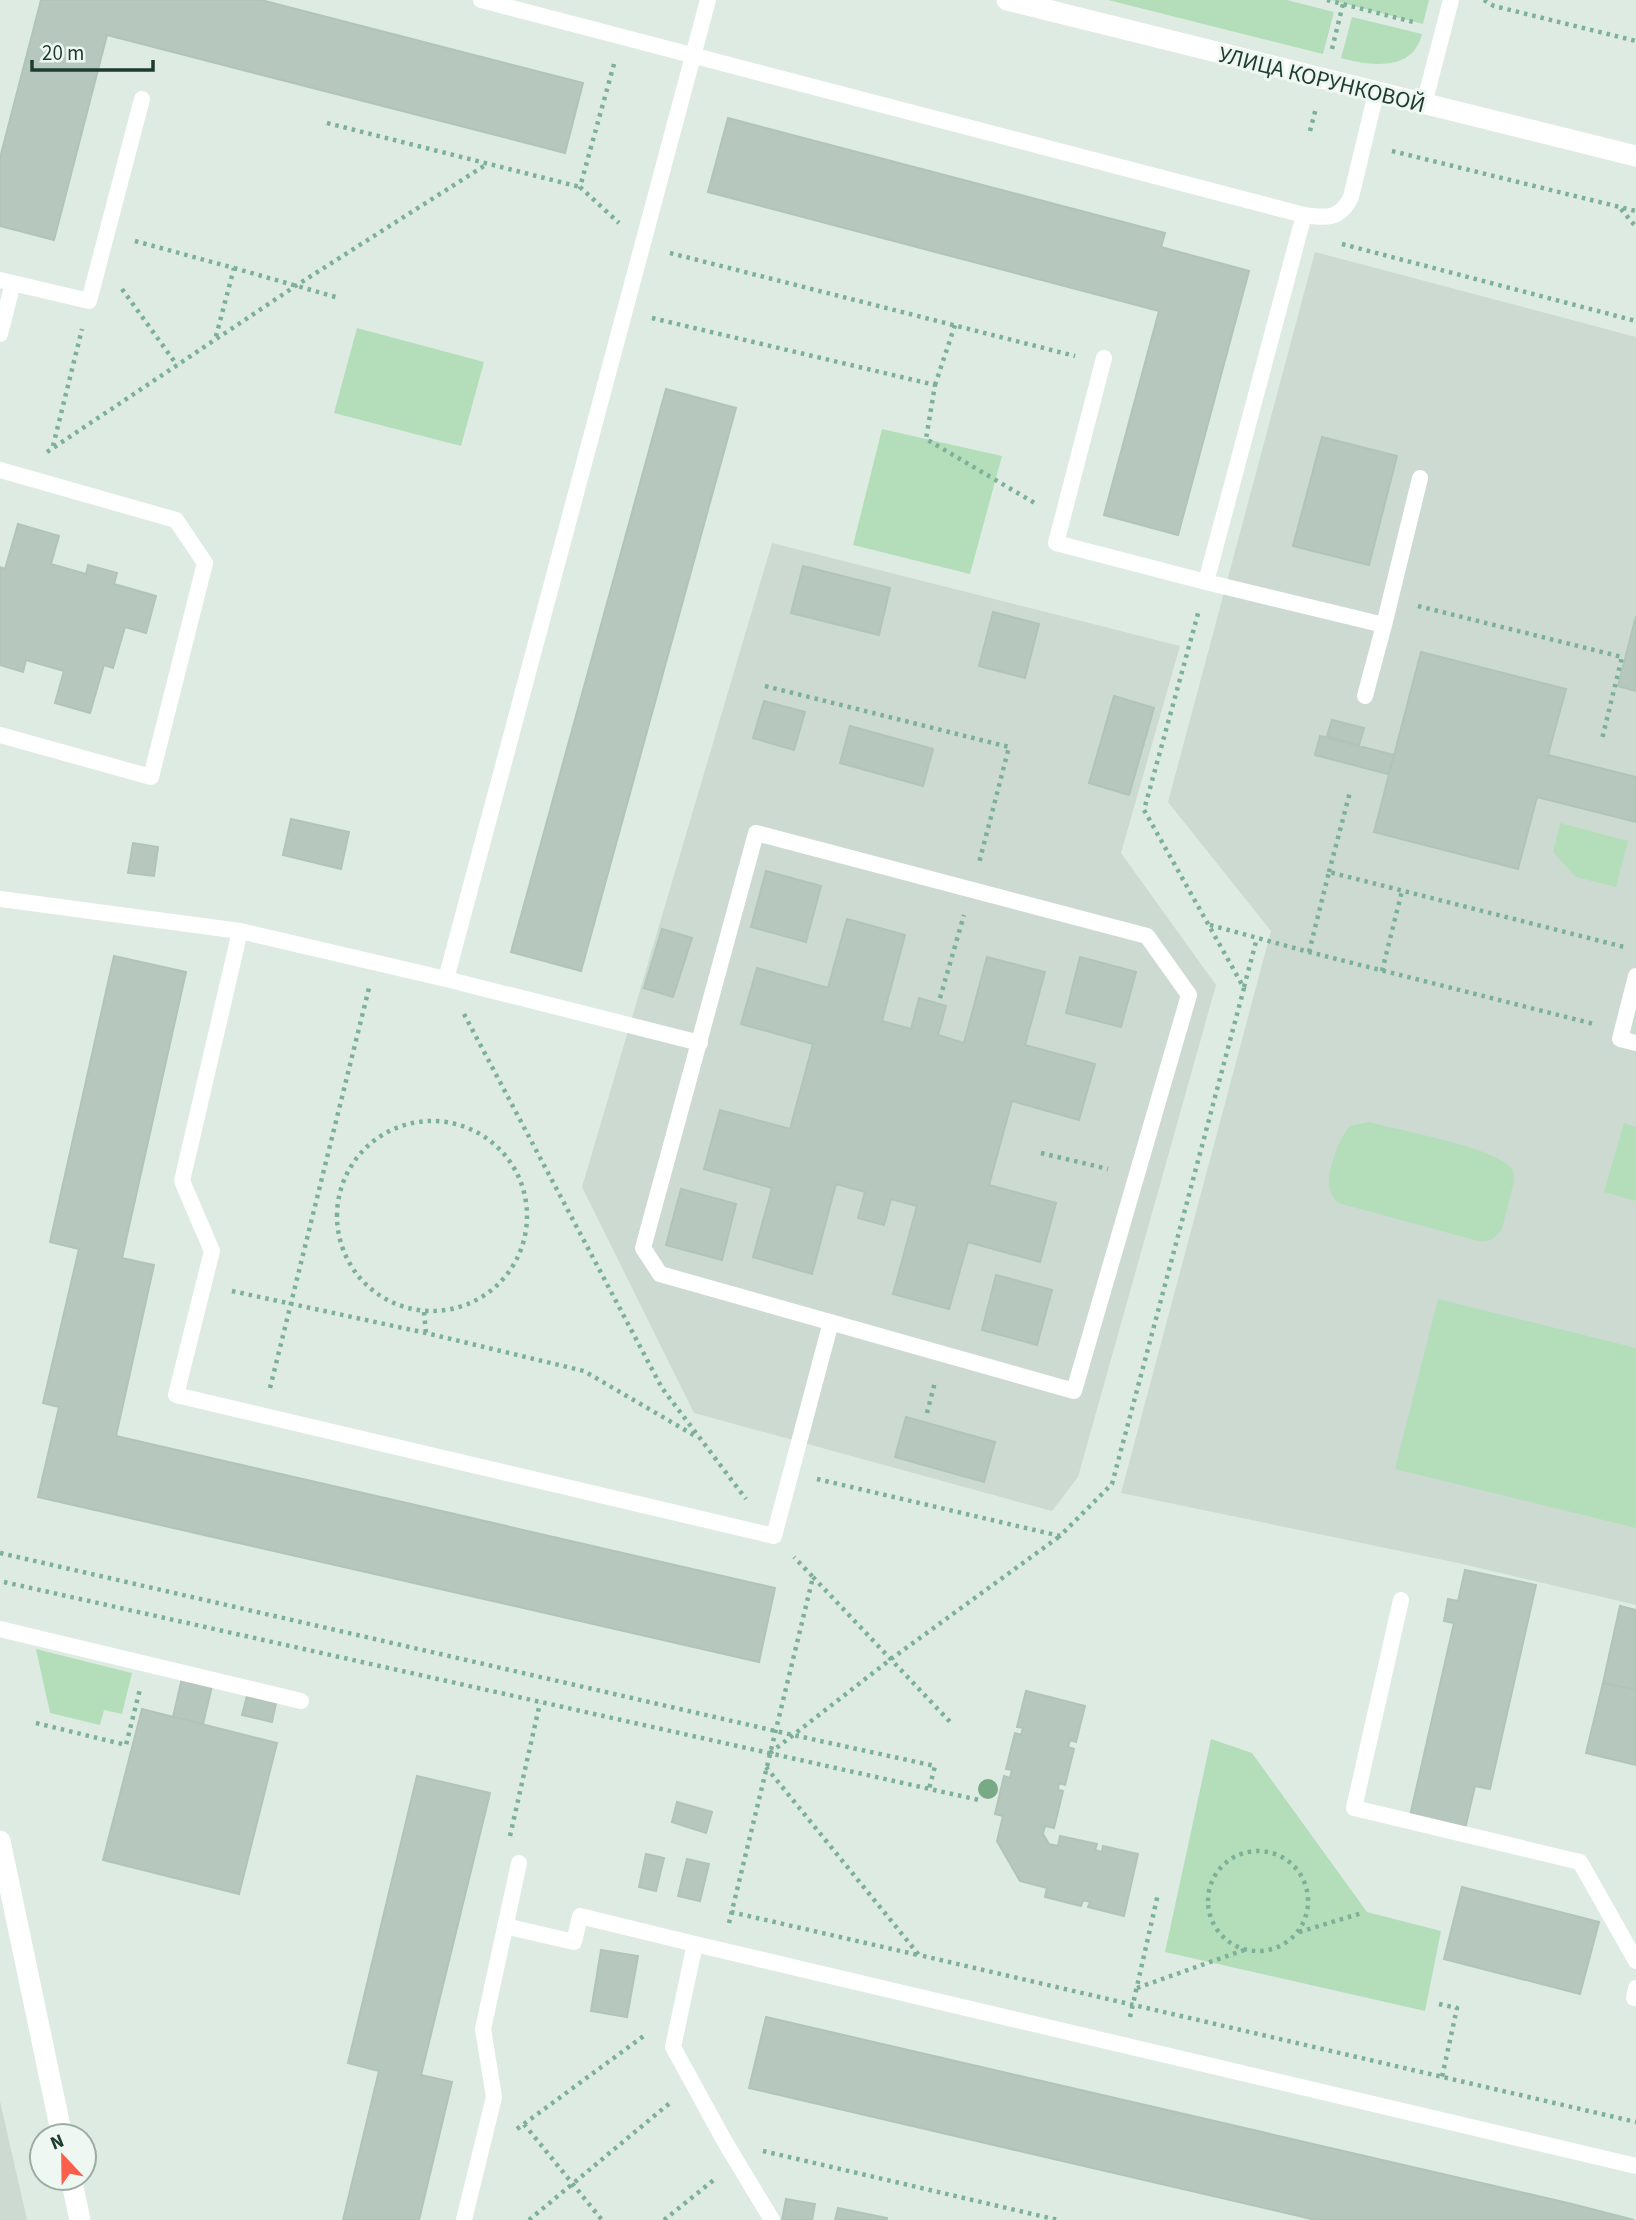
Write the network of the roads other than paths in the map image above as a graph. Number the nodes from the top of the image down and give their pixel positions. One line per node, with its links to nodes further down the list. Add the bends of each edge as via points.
1 (481, 0): 5 (lane)
2 (708, 0): 5 (lane)
3 (1007, 0): 6 (street, УЛИЦА КОРУНКОВОЙ)
4 (1451, 0): 8 (lane)
5 (693, 55): 10 (lane); 23 (lane)
6 (1376, 93): 8 (street, УЛИЦА КОРУНКОВОЙ); 10 (lane, via 1345,208 1323,217)
7 (142, 99): 11 (lane, via 89,301)
8 (1424, 104): 9 (street, УЛИЦА КОРУНКОВОЙ)
9 (1636, 156)
10 (1304, 215): 16 (lane)
11 (7, 282): 12 (lane)
12 (0, 334)
13 (1103, 360): 16 (lane, via 1056,543)
14 (7, 472): 19 (lane, via 176,520 205,563 151,777)
15 (1420, 478): 17 (lane)
16 (1206, 582): 17 (lane)
17 (1384, 625): 18 (lane)
18 (1365, 696)
19 (0, 735)
20 (0, 899): 21 (lane)
21 (240, 931): 23 (lane); 26 (lane, via 182,1181 212,1251 176,1395 774,1536)
22 (1636, 976): 25 (lane, via 1620,1039)
23 (446, 979): 24 (lane)
24 (700, 1043): 26 (lane, via 643,1248 660,1274); 26 (lane, via 756,833 1147,936 1189,995 1074,1391)
25 (1636, 1043)
26 (831, 1322)
27 (1401, 1600): 34 (lane, via 1354,1808 1580,1861)
28 (0, 1629): 29 (lane)
29 (301, 1701)
30 (0, 1841): 37 (street)
31 (519, 1863): 32 (lane)
32 (505, 1926): 33 (lane, via 575,1942 580,1916); 41 (lane, via 483,2029 494,2097)
33 (695, 1944): 38 (lane); 42 (lane, via 673,2048)
34 (1636, 1961)
35 (1636, 1988): 36 (lane)
36 (1636, 1998)
37 (59, 2122)
38 (1636, 2166)
39 (74, 2192): 40 (street)
40 (80, 2220)
41 (464, 2220)
42 (772, 2220)

